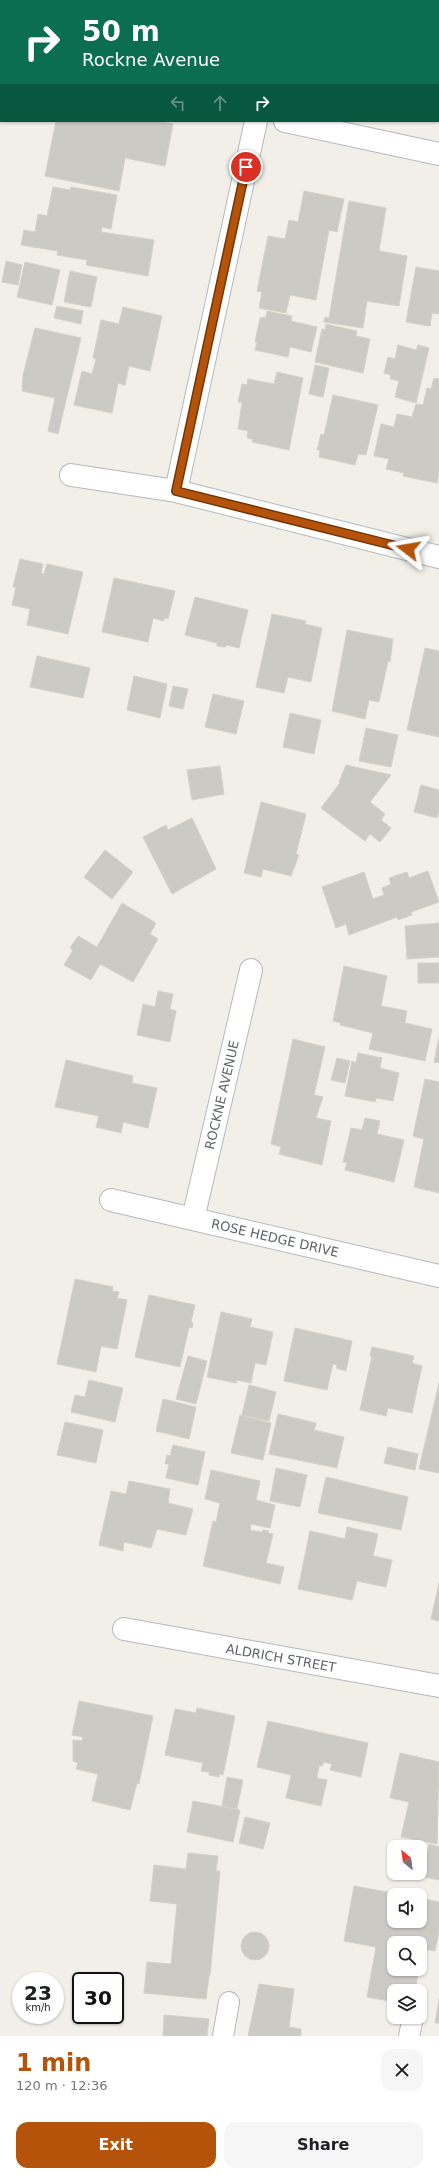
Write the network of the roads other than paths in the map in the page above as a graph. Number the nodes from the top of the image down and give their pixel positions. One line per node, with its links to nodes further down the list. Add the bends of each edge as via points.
1 (256, 122): 5 (street)
2 (290, 122): 3 (street)
3 (439, 154)
4 (71, 475): 5 (street)
5 (176, 491): 6 (street)
6 (439, 557)
7 (251, 970): 9 (street, ROCKNE AVENUE)
8 (112, 1200): 9 (street, ROSE HEDGE DRIVE)
9 (193, 1219): 10 (street, ROSE HEDGE DRIVE)
10 (439, 1276)
11 (124, 1629): 12 (street, ALDRICH STREET)
12 (439, 1686)
13 (229, 2002): 14 (lane)
14 (223, 2036)

